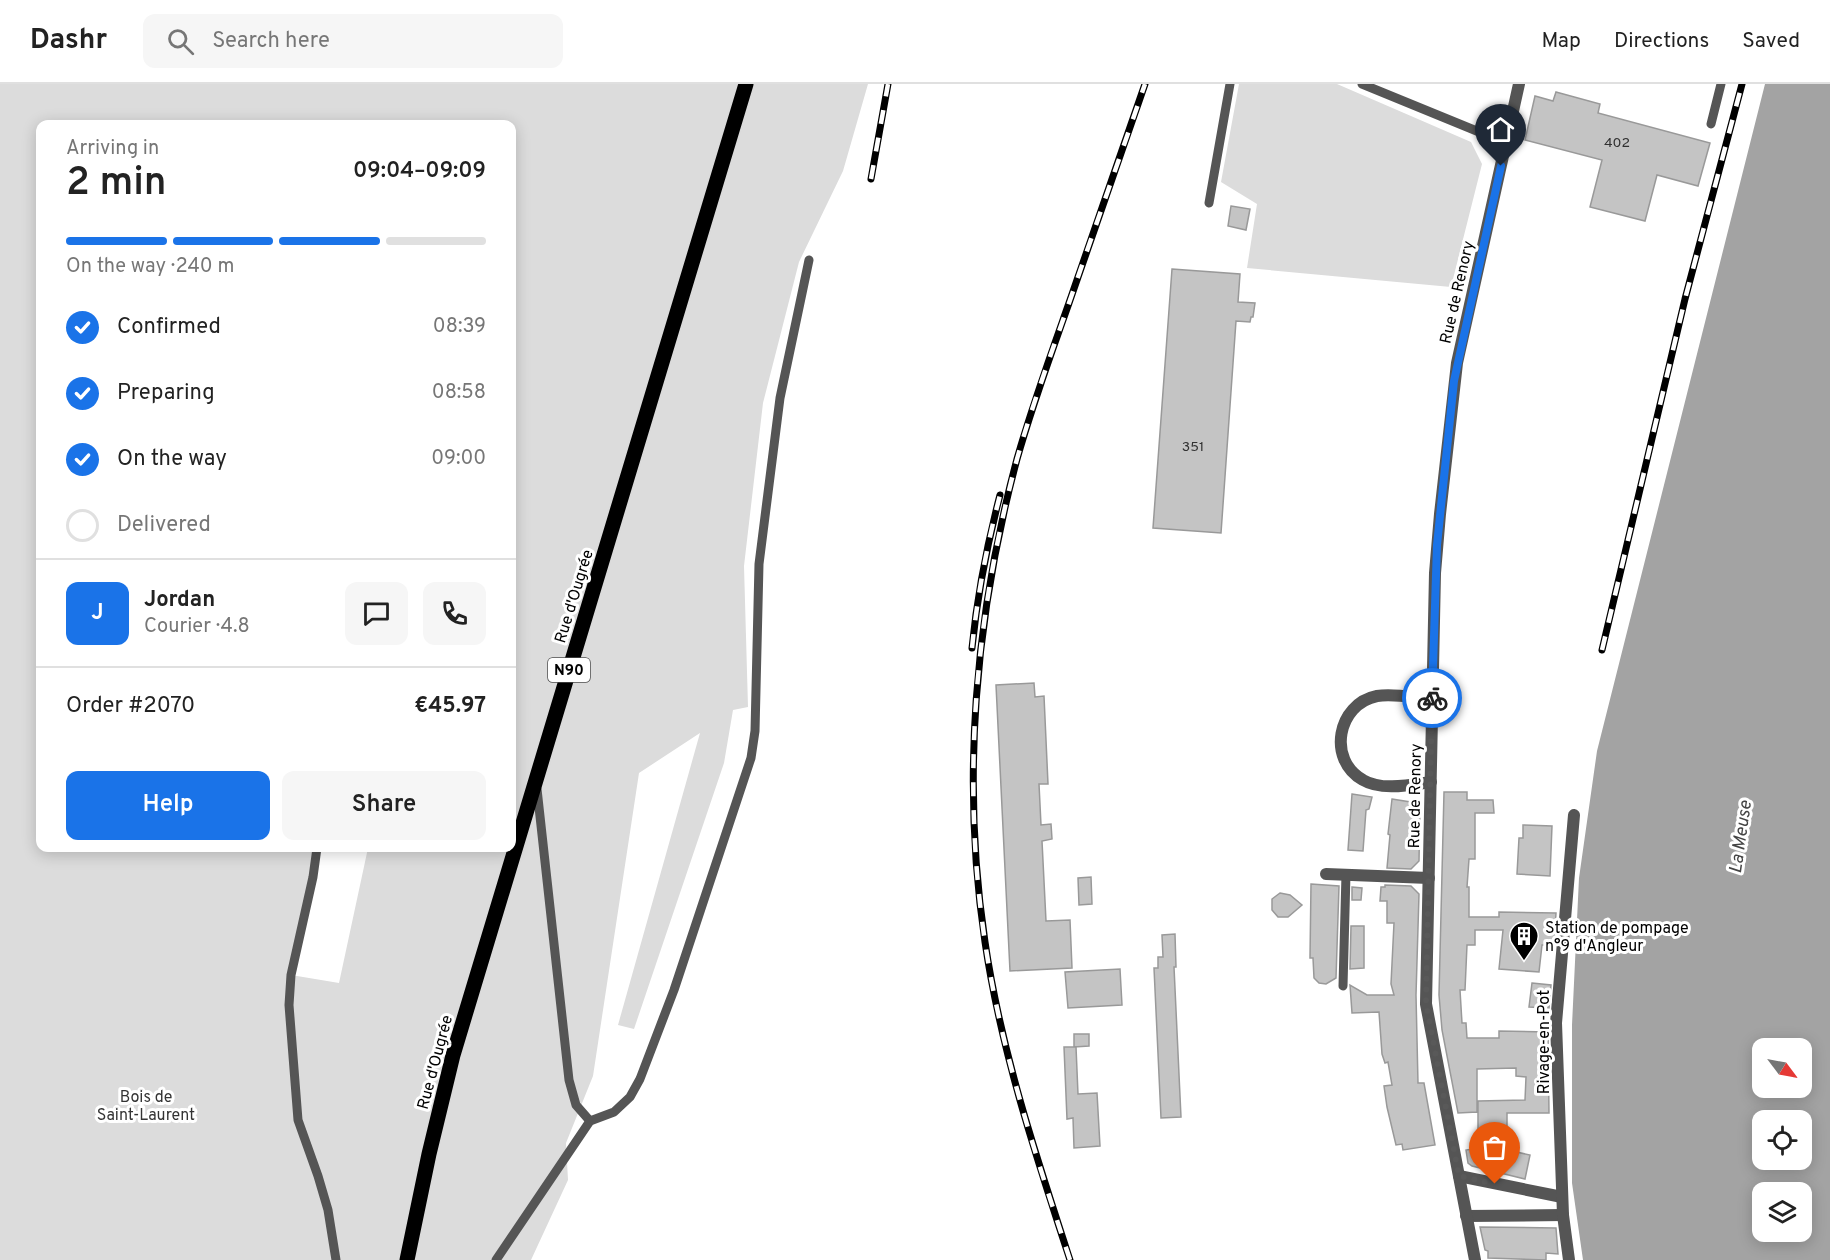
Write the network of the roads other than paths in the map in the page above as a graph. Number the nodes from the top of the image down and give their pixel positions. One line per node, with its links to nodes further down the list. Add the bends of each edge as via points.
1 (746, 84): 11 (main road, Rue d'Ougrée / N90)
2 (1230, 84): 8 (lane)
3 (1362, 84): 7 (lane)
4 (1519, 84): 7 (street, Rue de Renory)
5 (1721, 84): 6 (lane)
6 (1711, 124)
7 (1506, 143): 10 (street, Rue de Renory, via 1454,381 1437,545)
8 (1209, 203)
9 (809, 260): 21 (lane, via 780,398 759,564 751,758 674,990 640,1079 630,1097 614,1112)
10 (1432, 699): 12 (street, Rue de Renory); 12 (street, via 1378,696 1363,702 1343,723 1341,739 1346,762 1362,780 1375,785)
11 (536, 780): 14 (main road, Rue d'Ougrée / N90); 21 (lane, via 569,1080 576,1105)
12 (1431, 782): 19 (street, Rue de Renory)
13 (1574, 815): 23 (street, Rivage-en-Pot, via 1556,1023)
14 (516, 846)
15 (316, 852): 26 (lane, via 291,975 289,1005 298,1120 328,1210)
16 (514, 852): 27 (main road, Rue d'Ougrée / N90, via 453,1055)
17 (1326, 874): 18 (street)
18 (1346, 874): 19 (street); 20 (lane)
19 (1429, 878): 22 (street, Rue de Renory, via 1426,1004)
20 (1343, 986)
21 (590, 1121): 28 (lane)
22 (1459, 1176): 23 (street); 25 (street, Rue de Renory)
23 (1563, 1197): 24 (street, Rivage-en-Pot)
24 (1563, 1215): 25 (street); 30 (street, Rivage-en-Pot)
25 (1466, 1216): 29 (street, Rue de Renory)
26 (336, 1260)
27 (407, 1260)
28 (496, 1260)
29 (1475, 1260)
30 (1569, 1260)

